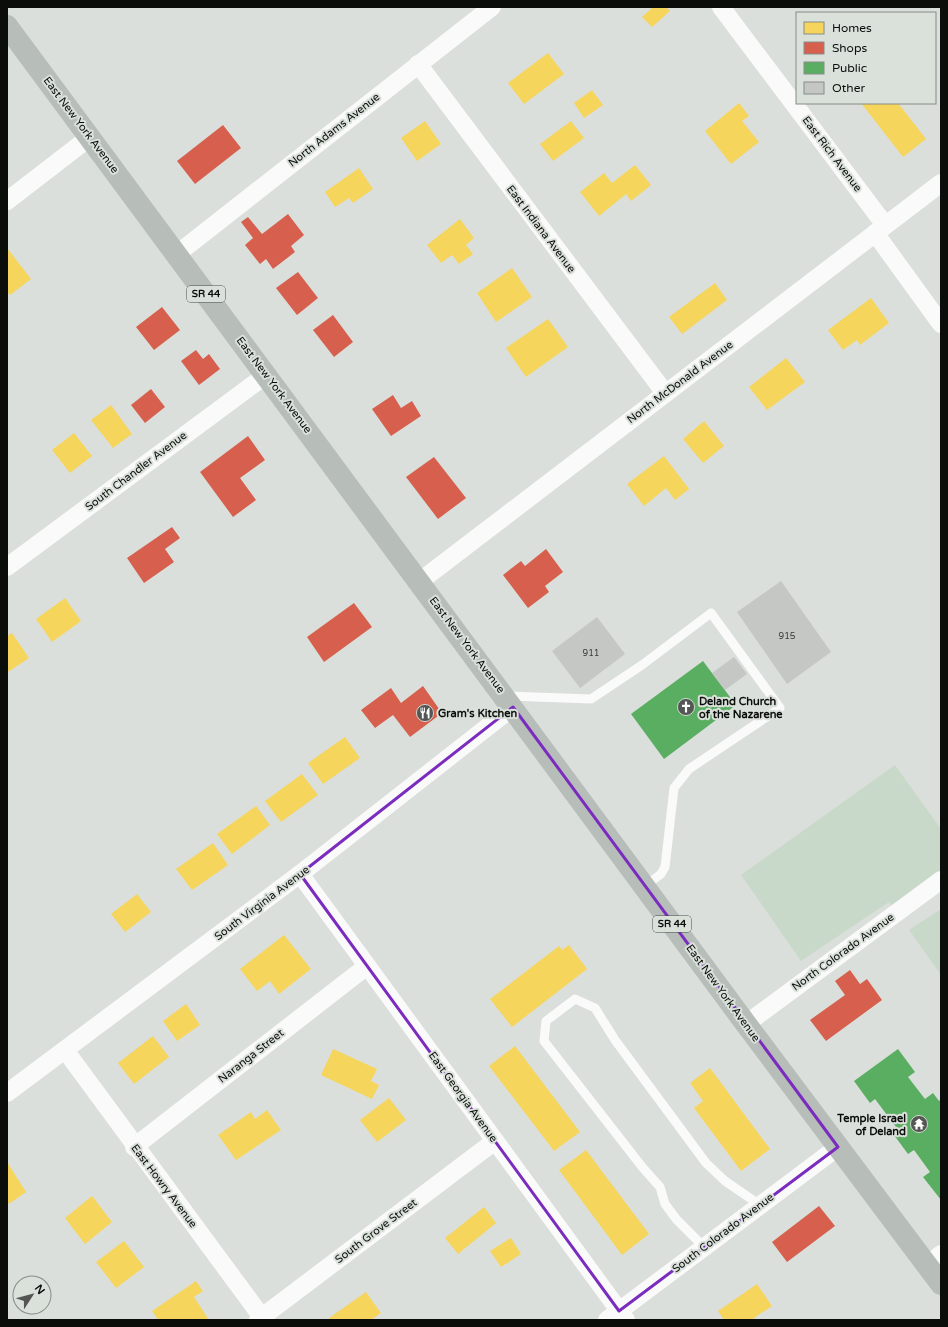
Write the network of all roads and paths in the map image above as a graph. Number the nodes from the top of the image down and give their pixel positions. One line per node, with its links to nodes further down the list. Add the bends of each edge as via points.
1 (492, 7): 4 (street, North Adams Avenue)
2 (721, 7): 8 (street, East Rich Avenue)
3 (7, 26): 5 (main road, East New York Avenue / SR 44)
4 (418, 64): 9 (street, North Adams Avenue); 12 (street, East Indiana Avenue)
5 (90, 138): 7 (street); 9 (main road, East New York Avenue / SR 44)
6 (941, 182): 8 (street, North McDonald Avenue)
7 (7, 201)
8 (880, 229): 10 (street, East Rich Avenue); 12 (street, North McDonald Avenue)
9 (176, 254): 11 (main road, East New York Avenue / SR 44)
10 (941, 324)
11 (266, 375): 13 (street, South Chandler Avenue); 14 (main road, East New York Avenue / SR 44)
12 (665, 393): 14 (street, North McDonald Avenue)
13 (7, 566)
14 (419, 582): 15 (main road, East New York Avenue / SR 44)
15 (508, 701): 16 (street, South Virginia Avenue); 18 (main road, East New York Avenue / SR 44); 18 (lane, via 591,699 642,665 711,613 780,708 689,769 674,788 665,867 661,874)
16 (300, 874): 19 (street, East Georgia Avenue); 21 (street, South Virginia Avenue)
17 (941, 880): 20 (street, North Colorado Avenue)
18 (645, 886): 20 (main road, East New York Avenue / SR 44)
19 (367, 966): 23 (street, East Georgia Avenue); 24 (street, Naranga Street)
20 (746, 1024): 25 (main road, East New York Avenue / SR 44)
21 (65, 1050): 22 (street, South Virginia Avenue); 24 (street, East Howry Avenue)
22 (7, 1093)
23 (495, 1141): 30 (street, East Georgia Avenue); 31 (street, South Grove Street)
24 (134, 1147): 31 (street, East Howry Avenue)
25 (838, 1147): 26 (street, South Colorado Avenue); 28 (main road, East New York Avenue / SR 44)
26 (760, 1205): 27 (street, South Colorado Avenue); 27 (lane, via 706,1163 615,1040 595,1008 575,1000 546,1021 544,1041 660,1187 665,1204 677,1220)
27 (704, 1247): 30 (street, South Colorado Avenue)
28 (934, 1260): 29 (main road, East New York Avenue / SR 44)
29 (941, 1284)
30 (617, 1317)
31 (261, 1319)

